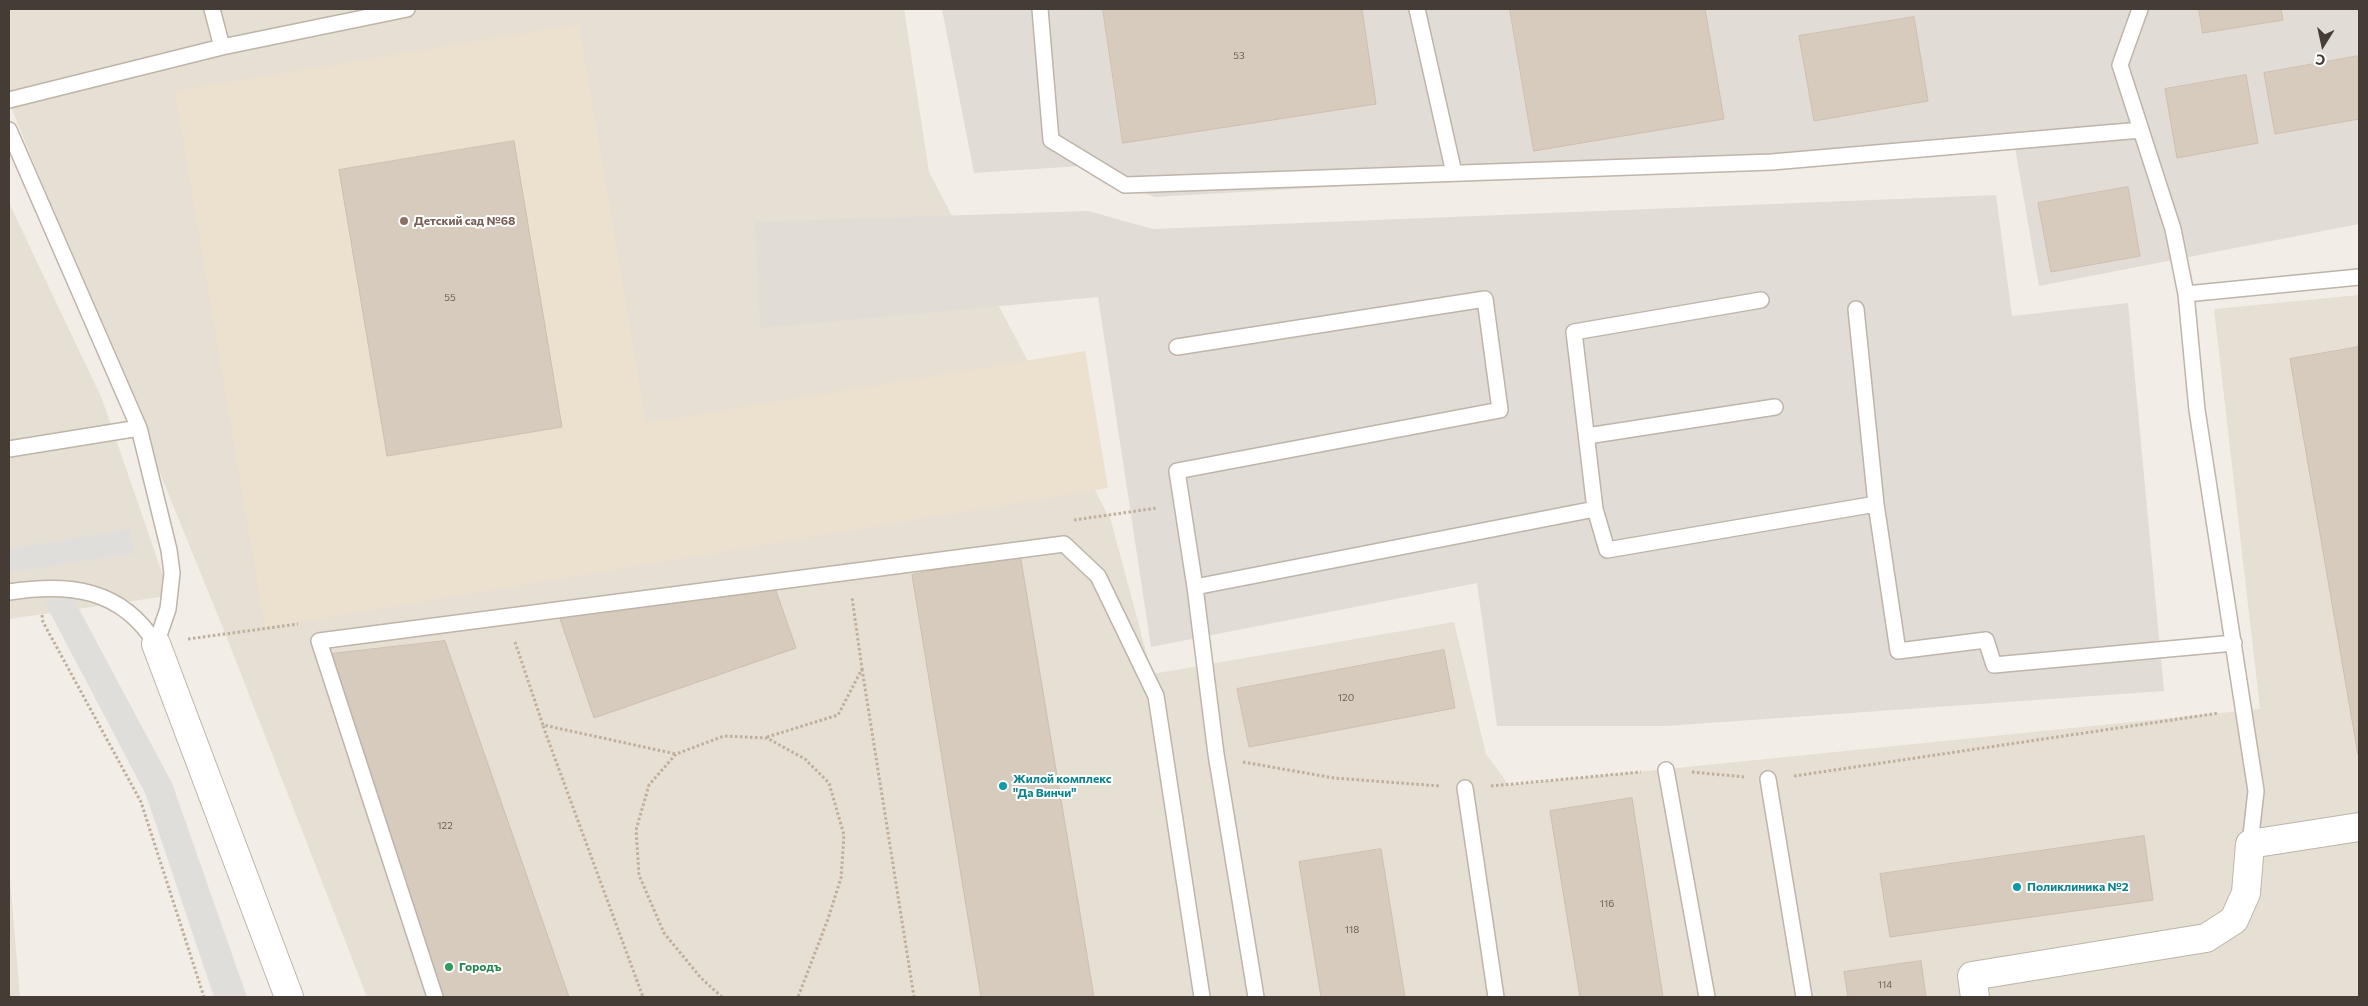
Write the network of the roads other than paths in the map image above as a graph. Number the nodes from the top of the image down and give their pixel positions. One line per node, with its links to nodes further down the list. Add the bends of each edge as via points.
1 (212, 9): 6 (lane)
2 (407, 9): 6 (lane)
3 (1040, 9): 10 (lane, via 1050,140 1125,184)
4 (1417, 9): 10 (lane)
5 (2140, 9): 9 (lane, via 2120,65)
6 (222, 47): 7 (lane)
7 (9, 100)
8 (9, 130): 17 (lane)
9 (2141, 130): 10 (lane, via 1772,162); 12 (lane, via 2173,229)
10 (1454, 173)
11 (2359, 276): 12 (lane)
12 (2186, 294): 24 (lane, via 2197,410)
13 (1761, 300): 18 (lane, via 1574,332)
14 (1856, 309): 20 (lane)
15 (1177, 347): 22 (lane, via 1485,299 1500,410 1177,471)
16 (1775, 407): 18 (lane)
17 (139, 428): 19 (lane); 25 (lane, via 172,573 168,609)
18 (1587, 436): 21 (lane)
19 (9, 449)
20 (1876, 504): 21 (lane, via 1607,550); 24 (lane, via 1898,651 1986,640 1994,665)
21 (1596, 509): 22 (lane)
22 (1195, 587): 34 (lane, via 1216,754)
23 (9, 592): 25 (lane, via 36,588 78,589 105,596 128,611 145,627)
24 (2234, 643): 30 (lane, via 2256,791)
25 (156, 644): 31 (street)
26 (1666, 770): 36 (lane)
27 (1768, 779): 37 (lane)
28 (1465, 788): 35 (lane)
29 (2359, 827): 30 (street)
30 (2250, 844): 38 (street, via 2246,893 2234,920 2206,938 1972,976)
31 (289, 997)
32 (435, 997): 33 (lane, via 319,641 1064,544 1098,576 1156,696)
33 (1202, 997)
34 (1256, 997)
35 (1496, 997)
36 (1706, 997)
37 (1804, 997)
38 (1975, 997)

